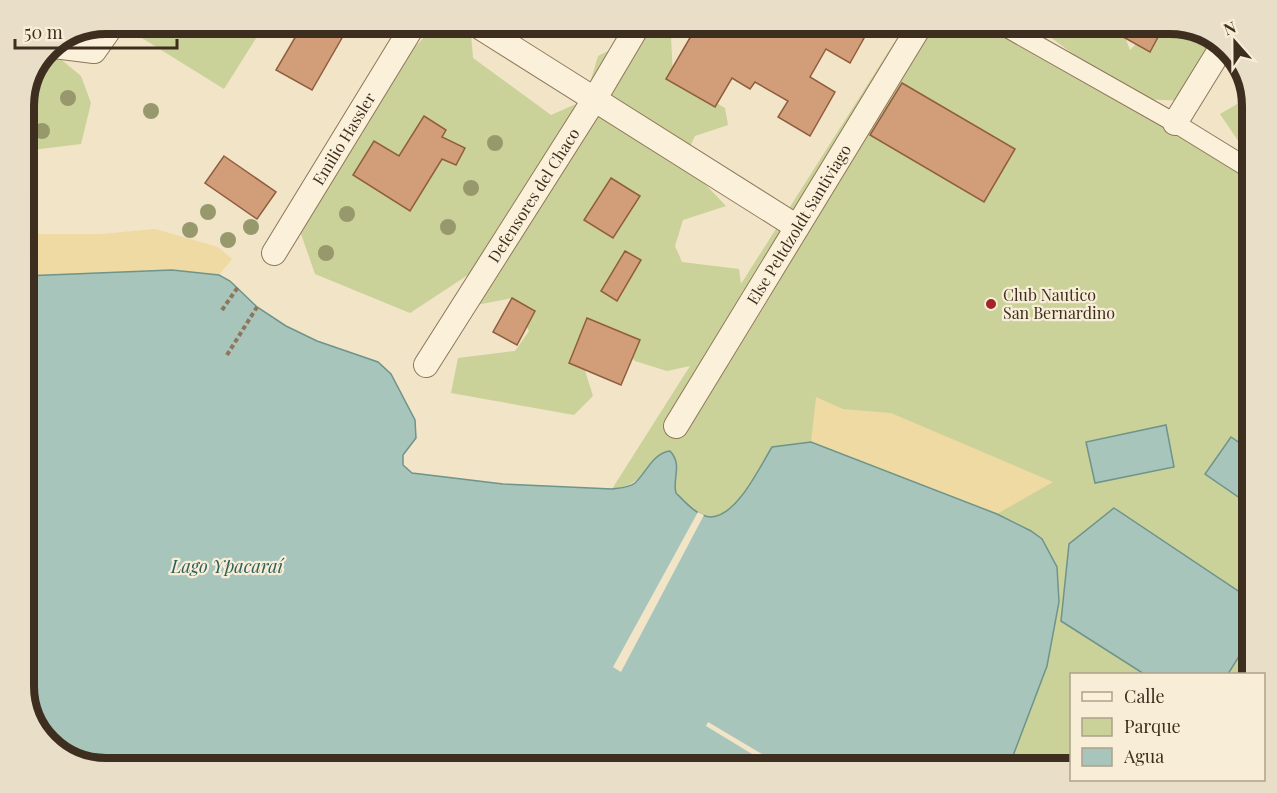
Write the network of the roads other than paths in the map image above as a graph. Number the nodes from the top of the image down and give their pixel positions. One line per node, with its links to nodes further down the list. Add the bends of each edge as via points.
1 (106, 34): 7 (street, via 94,51)
2 (408, 34): 13 (street, Emilio Hassler)
3 (491, 34): 9 (street)
4 (633, 34): 9 (street, Defensores del Chaco)
5 (915, 34): 12 (street, Else Peltdzoldt Santiviago)
6 (1018, 34): 10 (street)
7 (69, 46)
8 (1206, 72): 10 (street)
9 (594, 100): 12 (street); 14 (street, Defensores del Chaco)
10 (1175, 123): 11 (street)
11 (1242, 164)
12 (797, 227): 15 (street, Else Peltdzoldt Santiviago)
13 (273, 253)
14 (426, 365)
15 (676, 426)

